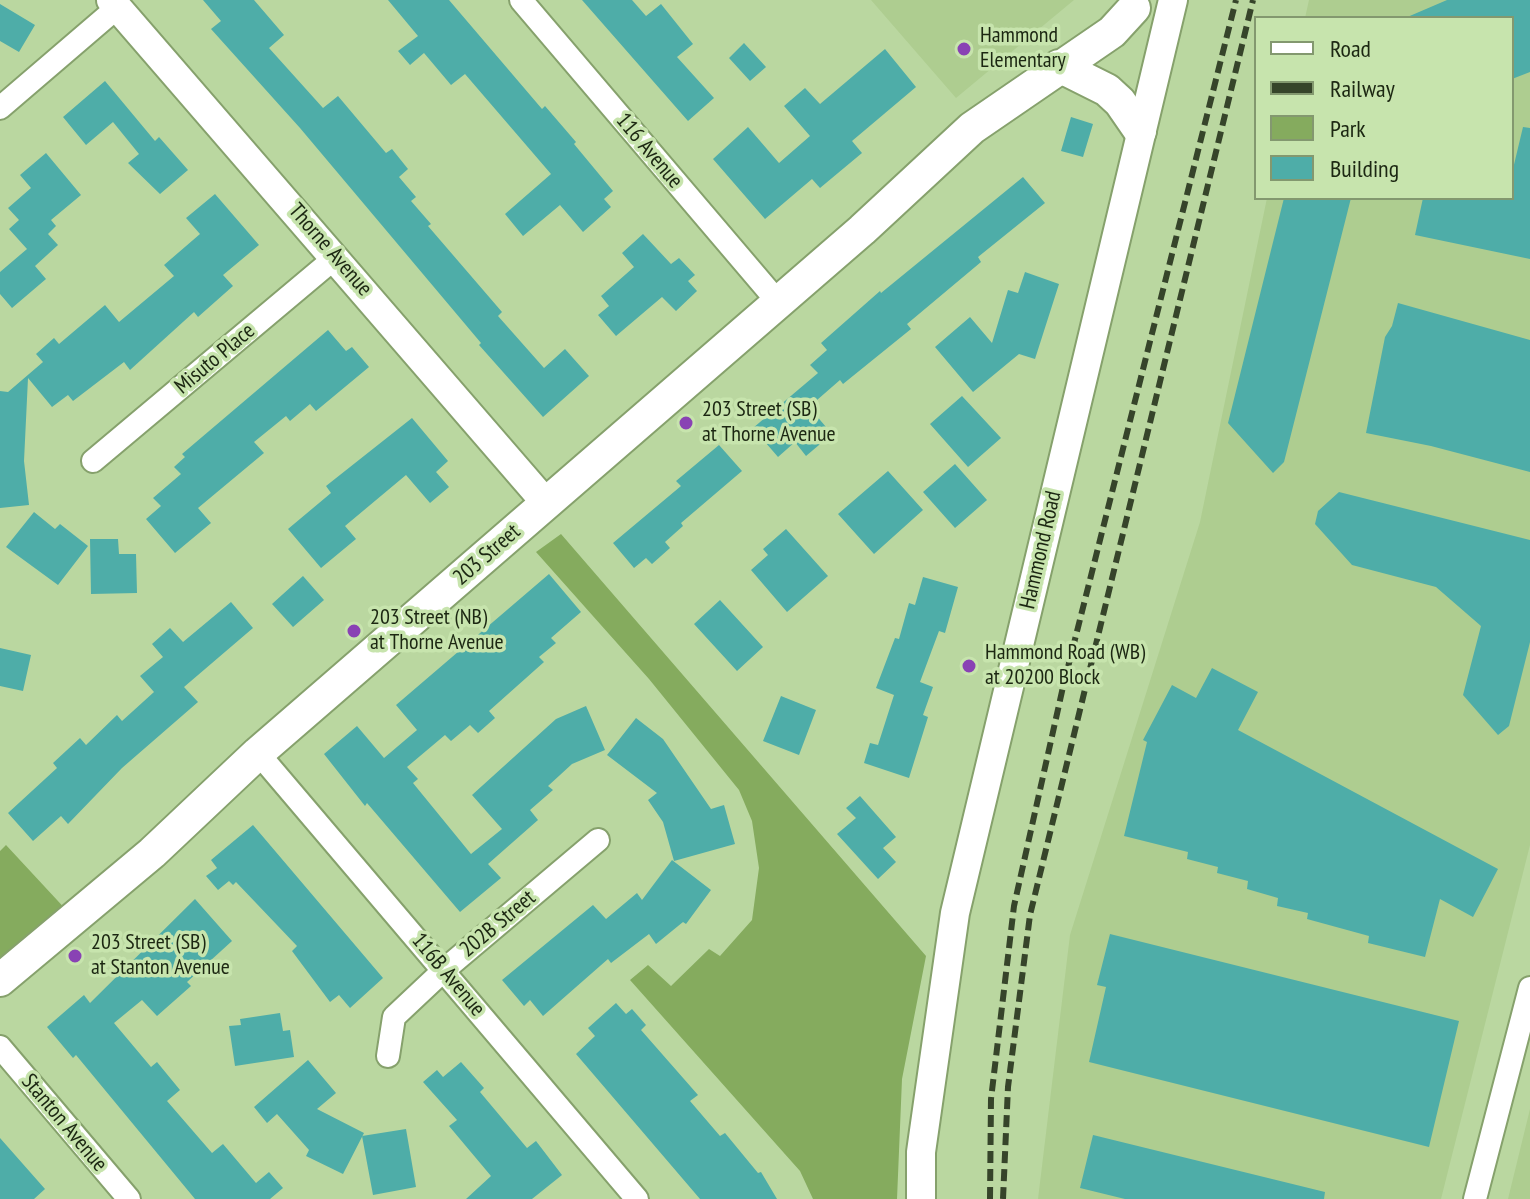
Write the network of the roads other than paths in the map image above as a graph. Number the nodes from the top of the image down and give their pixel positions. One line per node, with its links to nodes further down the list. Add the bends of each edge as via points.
1 (521, 0): 10 (street, 116 Avenue)
2 (1173, 0): 8 (street, Hammond Road)
3 (115, 3): 6 (street); 9 (street, Thorne Avenue)
4 (1148, 4): 5 (main road, 203 Street); 7 (main road, 203 Street, via 1082,26 1005,88)
5 (1059, 66): 7 (main road, 203 Street); 8 (main road, via 1107,90)
6 (0, 108)
7 (972, 128): 10 (main road, 203 Street)
8 (1140, 131): 22 (street, Hammond Road, via 955,913 921,1152)
9 (336, 257): 11 (street, Misuto Place); 12 (street, Thorne Avenue)
10 (778, 302): 12 (main road, 203 Street)
11 (93, 461)
12 (546, 503): 13 (main road, 203 Street)
13 (258, 753): 15 (street, 116B Avenue); 16 (main road, 203 Street, via 152,853)
14 (598, 840): 15 (street, 202B Street)
15 (444, 970): 19 (street, 202B Street, via 394,1017); 21 (street, 116B Avenue)
16 (0, 980)
17 (1530, 988): 23 (street)
18 (0, 1047): 20 (street, Stanton Avenue)
19 (388, 1056)
20 (129, 1199)
21 (636, 1199)
22 (921, 1199)
23 (1475, 1199)

